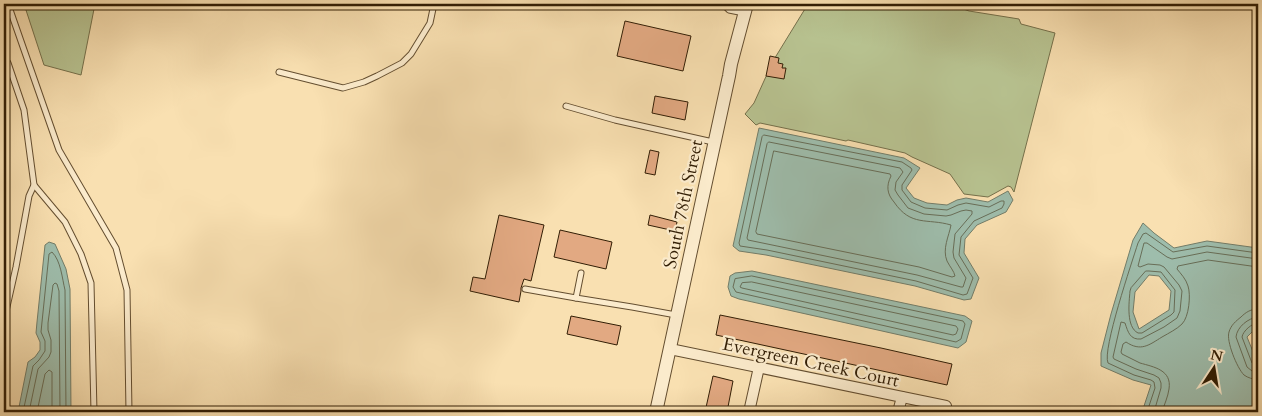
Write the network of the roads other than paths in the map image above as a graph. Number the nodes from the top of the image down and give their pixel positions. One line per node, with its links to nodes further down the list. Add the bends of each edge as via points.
1 (8, 4): 20 (lane, via 59,150 116,248 127,290)
2 (434, 4): 6 (lane, via 430,23 411,54 402,63 364,82 343,88)
3 (722, 4): 4 (lane, via 729,10)
4 (745, 9): 8 (street, South 78th Street)
5 (4, 58): 9 (lane, via 24,110)
6 (279, 72)
7 (566, 106): 8 (lane)
8 (714, 142): 13 (street, South 78th Street)
9 (34, 185): 14 (lane); 19 (lane, via 65,222 82,254 91,283)
10 (581, 273): 12 (lane)
11 (525, 288): 12 (lane)
12 (576, 298): 13 (lane)
13 (677, 316): 15 (street, South 78th Street)
14 (4, 320)
15 (670, 349): 16 (street, Evergreen Creek Court); 21 (street, South 78th Street)
16 (759, 368): 17 (street, Evergreen Creek Court); 22 (street)
17 (902, 397): 18 (street, Evergreen Creek Court); 23 (street)
18 (946, 406)
19 (94, 412)
20 (129, 412)
21 (656, 412)
22 (749, 412)
23 (898, 412)

